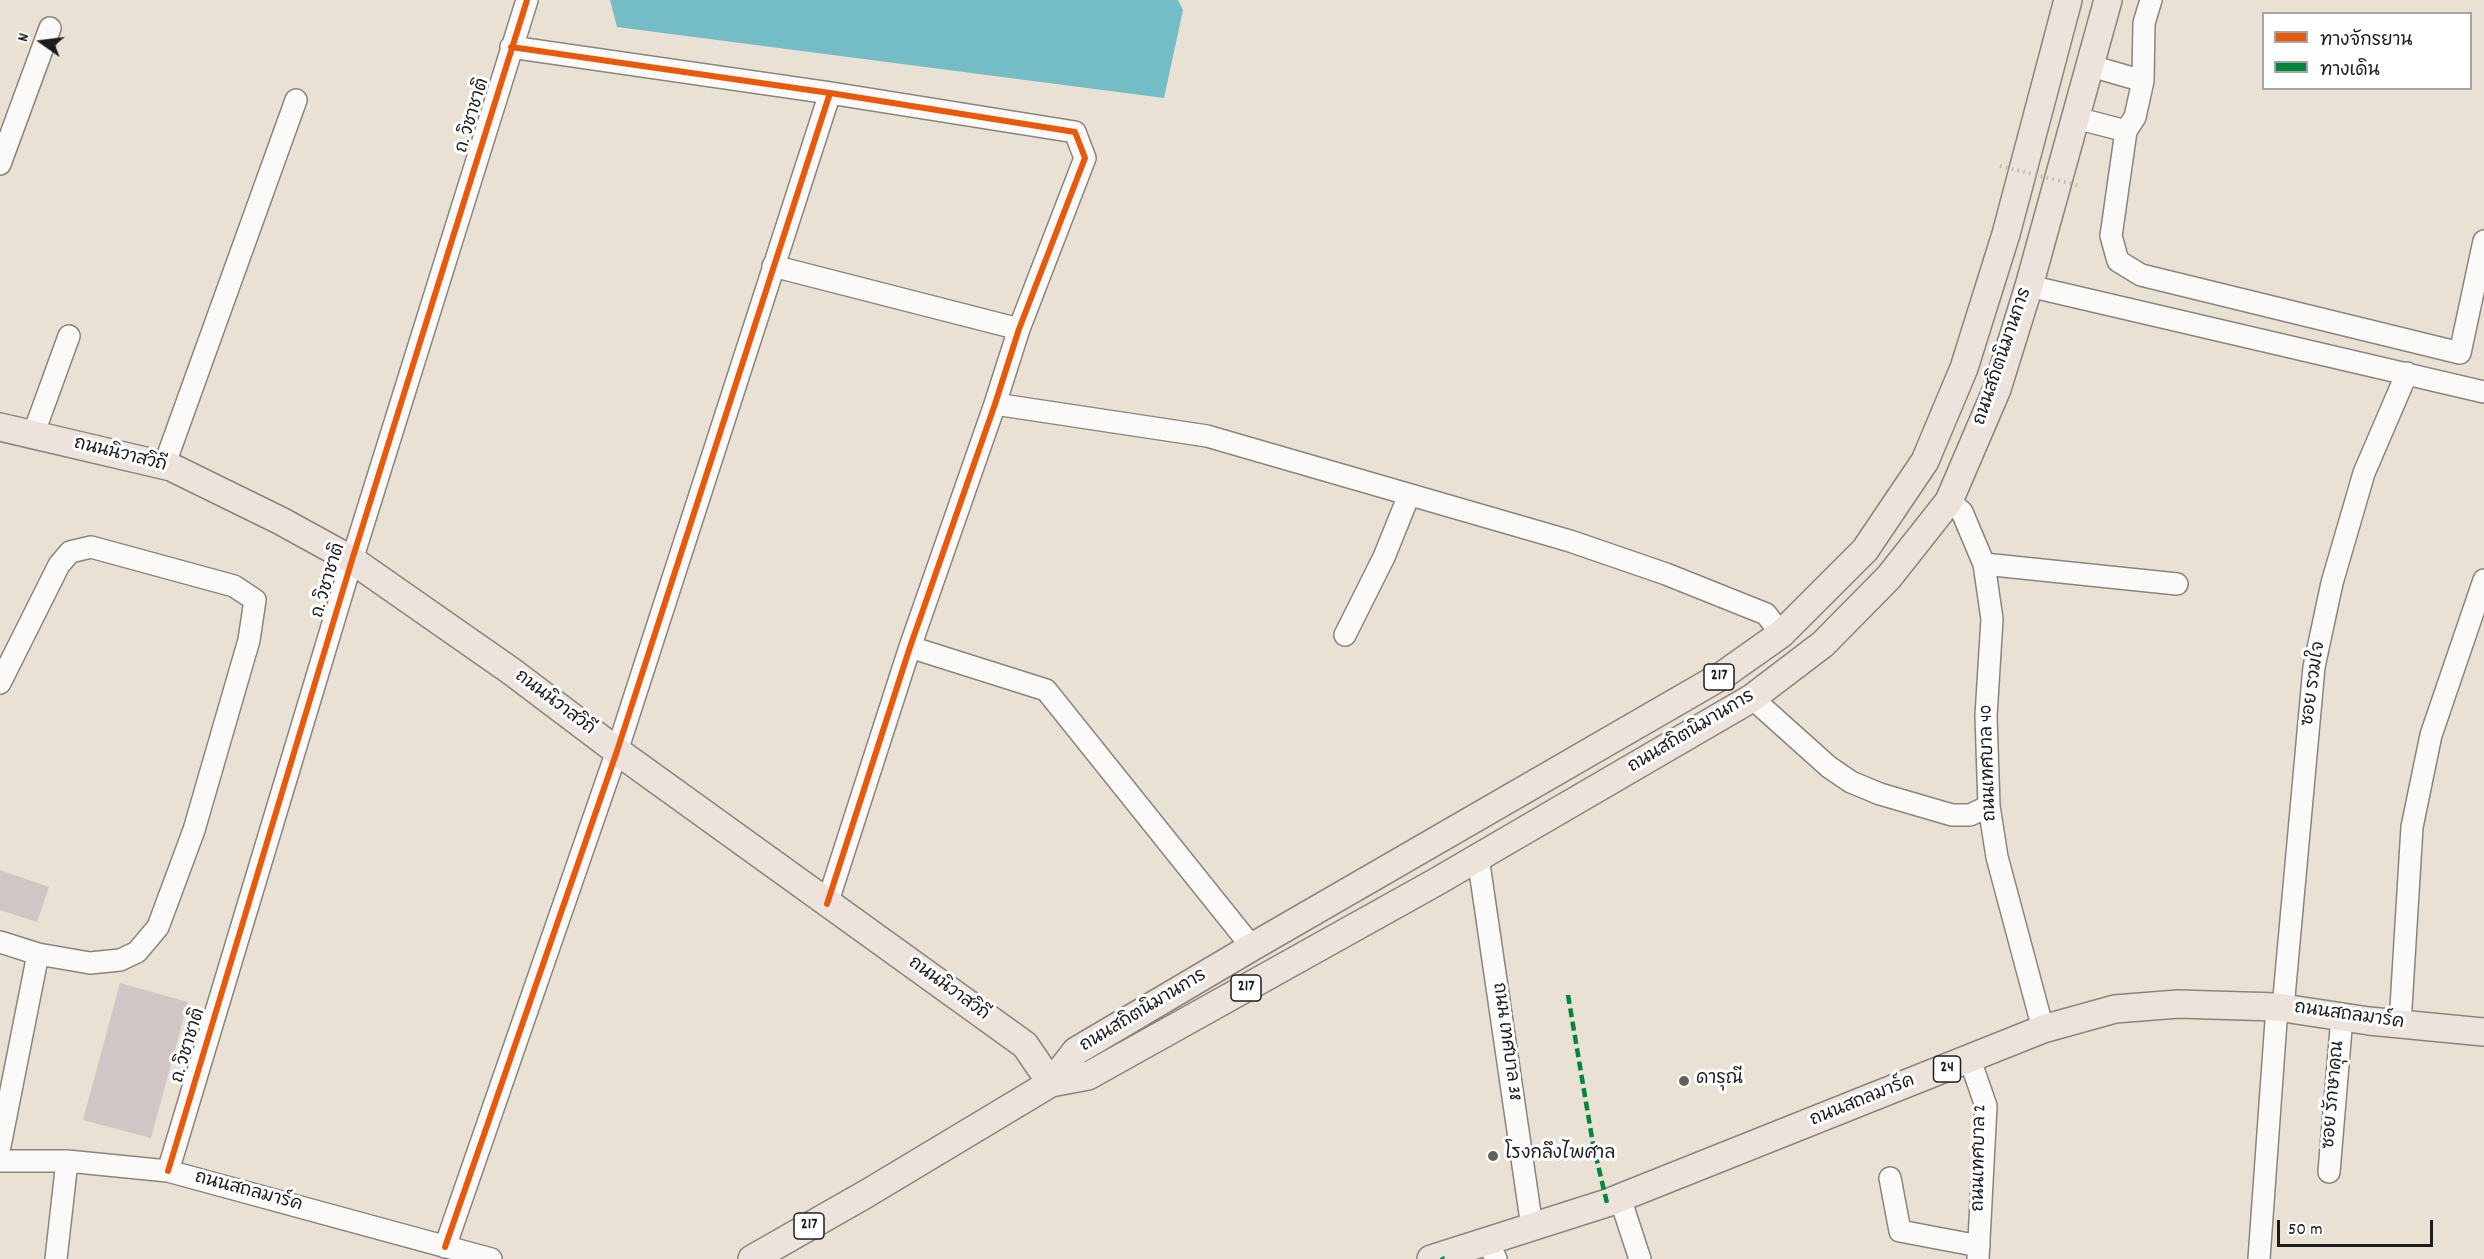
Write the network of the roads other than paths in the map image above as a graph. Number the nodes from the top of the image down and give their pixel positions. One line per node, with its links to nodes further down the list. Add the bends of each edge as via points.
1 (527, 0): 6 (street, ถ. วิชาชาติ)
2 (2068, 0): 31 (main road, ถนนสถิตนิมานการ / 217, via 2003,245 1964,368 1925,461 1865,550)
3 (2108, 0): 7 (main road, ถนนสถิตนิมานการ / 217)
4 (2151, 0): 8 (street, via 2144,23)
5 (50, 28): 13 (street)
6 (511, 47): 9 (street); 27 (street, ถ. วิชาชาติ)
7 (2091, 66): 8 (street); 11 (main road, ถนนสถิตนิมานการ / 217)
8 (2143, 81): 12 (street, via 2135,117)
9 (830, 93): 15 (street); 17 (street, via 1075,132 1085,158)
10 (296, 100): 24 (street)
11 (2076, 118): 12 (street); 16 (main road, ถนนสถิตนิมานการ / 217)
12 (2126, 131): 14 (street, via 2111,236 2118,261 2141,275 2460,353)
13 (0, 164)
14 (2484, 241)
15 (773, 266): 17 (street); 36 (street)
16 (2029, 286): 19 (street); 26 (main road, ถนนสถิตนิมานการ / 217, via 1997,389)
17 (1019, 329): 21 (street)
18 (69, 336): 23 (street)
19 (2407, 373): 20 (street); 43 (street, ซอย รวมใจ, via 2364,473 2332,583 2314,667)
20 (2484, 392)
21 (995, 404): 25 (street, via 1207,436); 33 (street)
22 (0, 427): 23 (main road, ถนนนิวาสวิถี)
23 (33, 435): 24 (main road, ถนนนิวาสวิถี)
24 (164, 466): 27 (main road, ถนนนิวาสวิถี, via 282,521)
25 (1409, 495): 31 (street, via 1570,541 1666,574 1766,614); 32 (street, via 1384,557)
26 (1949, 501): 28 (street, ถนนเทศบาล 40, via 1962,512); 35 (main road, ถนนสถิตนิมานการ / 217, via 1888,577 1822,644)
27 (352, 560): 36 (main road, ถนนนิวาสวิถี); 53 (street, ถ. วิชาชาติ)
28 (1984, 564): 30 (street); 37 (street, ถนนเทศบาล 40, via 1992,619 1986,716)
29 (2484, 580): 45 (street, via 2431,735 2412,827)
30 (2176, 584)
31 (1781, 634): 41 (main road, ถนนสถิตนิมานการ / 217, via 1723,675)
32 (1345, 635)
33 (910, 647): 39 (street); 41 (street, via 1046,690)
34 (0, 683): 42 (street, via 58,565 70,552 91,547 234,586 255,600 249,640 194,830 158,927 136,952 120,960 90,963)
35 (1752, 698): 37 (street, via 1851,782 1952,815 1970,816); 38 (main road, ถนนสถิตนิมานการ / 217)
36 (617, 751): 39 (main road, ถนนนิวาสวิถี); 58 (street)
37 (1989, 806): 46 (street, ถนนเทศบาล 40, via 1997,856)
38 (1478, 857): 49 (main road, ถนนสถิตนิมานการ / 217, via 1088,1076); 57 (street, ถนน เทศบาล 38)
39 (827, 904): 49 (main road, ถนนนิวาสวิถี, via 1025,1045)
40 (0, 942): 42 (street)
41 (1252, 947): 49 (main road, ถนนสถิตนิมานการ / 217, via 1076,1051)
42 (38, 954): 50 (street)
43 (2280, 1008): 44 (main road, ถนนสถลมาร์ค / 24); 46 (main road, ถนนสถลมาร์ค / 24, via 2178,1004 2115,1009); 66 (street, ซอย รวมใจ)
44 (2342, 1017): 45 (main road, ถนนสถลมาร์ค / 24); 54 (street, ซอย รักษาคุณ)
45 (2400, 1024): 47 (main road, ถนนสถลมาร์ค / 24)
46 (2043, 1029): 48 (main road, ถนนสถลมาร์ค / 24)
47 (2484, 1032)
48 (1970, 1060): 56 (main road, ถนนสถลมาร์ค / 24); 60 (street, ถนนเทศบาล 2, via 1986,1106)
49 (1051, 1083): 63 (main road, ถนนสถิตนิมานการ / 217)
50 (0, 1146)
51 (0, 1161): 52 (street, ถนนสถลมาร์ค)
52 (67, 1161): 53 (street, ถนนสถลมาร์ค); 61 (street)
53 (168, 1172): 58 (street, ถนนสถลมาร์ค)
54 (2329, 1172)
55 (1890, 1178): 60 (street, via 1900,1231)
56 (1620, 1198): 57 (main road, ถนนสถลมาร์ค / 24); 65 (street)
57 (1532, 1227): 59 (main road, ถนนสถลมาร์ค / 24)
58 (445, 1247): 62 (street, ถนนสถลมาร์ค)
59 (1492, 1251): 64 (main road, ถนนสถลมาร์ค / 24)
60 (1978, 1252)
61 (56, 1259)
62 (491, 1259)
63 (752, 1259)
64 (1431, 1259)
65 (1640, 1259)
66 (2259, 1259)

